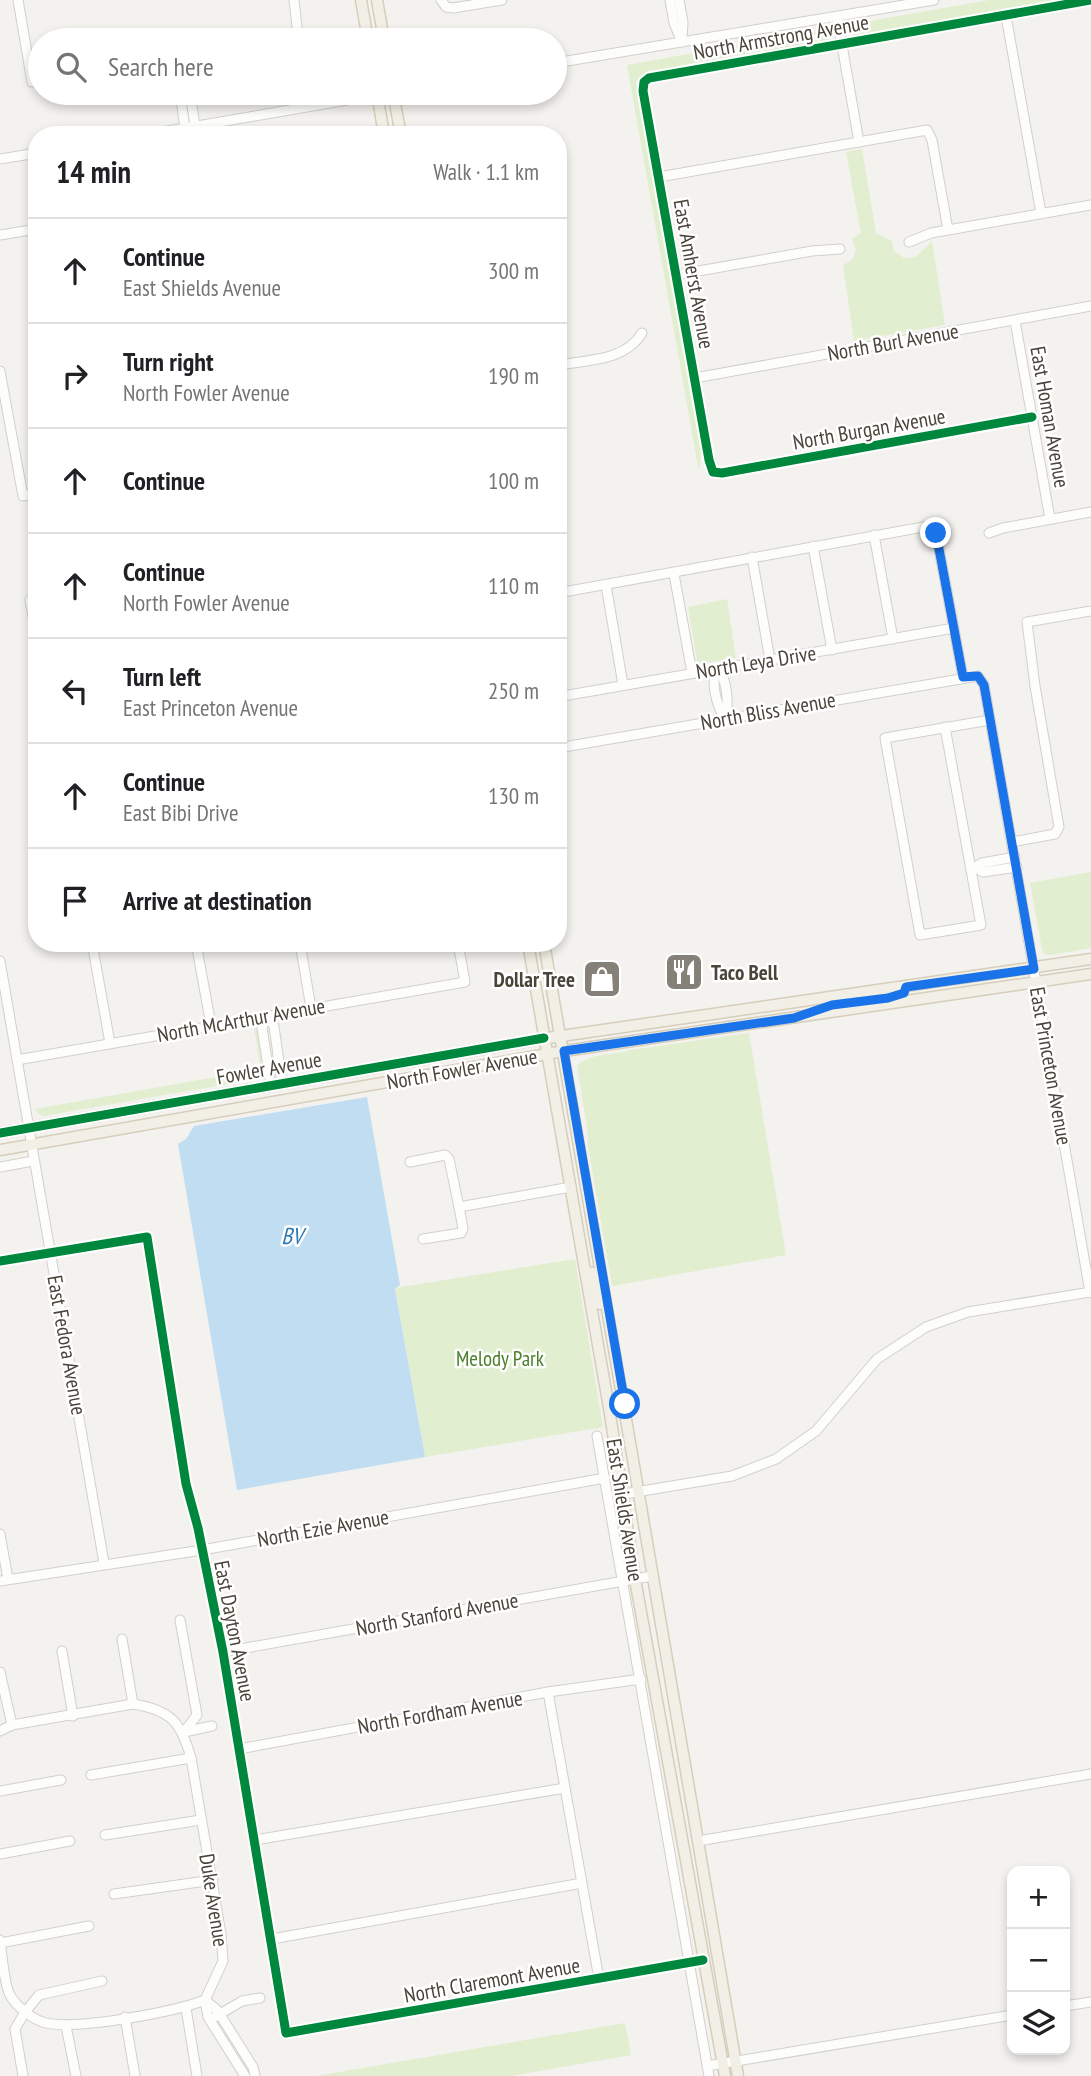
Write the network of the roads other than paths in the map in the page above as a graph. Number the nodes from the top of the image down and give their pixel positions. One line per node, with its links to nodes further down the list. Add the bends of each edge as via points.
1 (18, 0): 18 (street)
2 (294, 0): 13 (street)
3 (361, 0): 14 (main road)
4 (377, 0): 15 (main road)
5 (502, 0): 10 (street, via 453,8)
6 (670, 0): 16 (street)
7 (679, 0): 16 (street)
8 (934, 0): 12 (street, North Armstrong Avenue)
9 (1091, 0): 11 (street, North Armstrong Avenue)
10 (444, 4)
11 (1006, 16): 17 (street, North Armstrong Avenue); 36 (street)
12 (836, 17): 16 (street, North Armstrong Avenue); 17 (street)
13 (297, 28)
14 (366, 28)
15 (382, 28)
16 (682, 42): 19 (street, North Armstrong Avenue)
17 (841, 45): 20 (street, North Armstrong Avenue); 31 (street)
18 (28, 46)
19 (567, 61)
20 (644, 82): 34 (street, East Amherst Avenue)
21 (184, 105): 26 (street)
22 (190, 105): 27 (street)
23 (313, 105): 28 (street)
24 (381, 105): 29 (main road)
25 (395, 105): 30 (main road)
26 (190, 126)
27 (190, 126)
28 (196, 126)
29 (383, 126)
30 (399, 126)
31 (859, 142): 34 (street); 38 (street, via 927,130)
32 (28, 154): 33 (street)
33 (0, 159)
34 (659, 177): 42 (street, East Amherst Avenue)
35 (1091, 205): 36 (street)
36 (1041, 214): 38 (street)
37 (28, 230): 39 (street)
38 (948, 230): 40 (street)
39 (0, 235)
40 (909, 242)
41 (840, 249): 42 (street)
42 (676, 275): 48 (street, East Amherst Avenue)
43 (1091, 306): 44 (street, North Burl Avenue)
44 (1015, 321): 48 (street, North Burl Avenue); 49 (street, East Homan Avenue)
45 (642, 333): 46 (street, via 631,347 617,354)
46 (567, 363)
47 (0, 371): 51 (street, via 23,496)
48 (695, 378): 50 (street, East Amherst Avenue)
49 (1032, 418): 50 (street, North Burgan Avenue); 53 (street, East Homan Avenue)
50 (713, 472)
51 (28, 495)
52 (1091, 512): 53 (street)
53 (1050, 519): 54 (street)
54 (989, 533)
55 (874, 535): 56 (street); 62 (street, via 931,527 936,533); 63 (street)
56 (813, 546): 57 (street); 64 (street)
57 (752, 557): 58 (street); 65 (street)
58 (674, 573): 59 (street); 67 (street)
59 (606, 585): 60 (street); 70 (street)
60 (567, 592)
61 (1091, 611): 76 (street, via 1027,622 1059,831)
62 (954, 628): 63 (street, North Leya Drive); 69 (street)
63 (893, 639): 64 (street, North Leya Drive)
64 (832, 650): 65 (street, North Leya Drive)
65 (770, 660): 66 (street, North Leya Drive)
66 (717, 669): 67 (street, North Leya Drive); 72 (street, via 713,676)
67 (692, 673): 70 (street, North Leya Drive)
68 (978, 676): 69 (street, North Bliss Avenue); 73 (street, East Princeton Avenue)
69 (963, 677): 72 (street, North Bliss Avenue)
70 (624, 685): 71 (street, North Leya Drive)
71 (567, 694)
72 (725, 719): 75 (street, North Bliss Avenue)
73 (990, 720): 74 (street); 76 (street, East Princeton Avenue)
74 (945, 727): 78 (street); 78 (street, via 885,737 920,935 981,925)
75 (567, 746)
76 (1013, 842): 77 (street, East Princeton Avenue)
77 (1016, 862): 78 (street, via 982,863); 87 (street, East Princeton Avenue)
78 (973, 869)
79 (94, 952): 97 (street)
80 (198, 952): 94 (street)
81 (302, 952): 91 (street)
82 (460, 952): 91 (street, North McArthur Avenue, via 465,982)
83 (530, 952): 96 (main road, East Shields Avenue)
84 (546, 952): 95 (main road, East Shields Avenue)
85 (1091, 959): 87 (main road, North Fowler Avenue)
86 (0, 961): 100 (street, East Fedora Avenue)
87 (1034, 969): 89 (street, East Princeton Avenue); 90 (main road, North Fowler Avenue)
88 (1091, 974): 89 (main road, North Fowler Avenue)
89 (1037, 984): 93 (main road, North Fowler Avenue); 116 (street, East Princeton Avenue)
90 (906, 987): 93 (main road, via 894,997 832,1005); 95 (main road, North Fowler Avenue)
91 (311, 1008): 92 (street, North McArthur Avenue)
92 (266, 1016): 94 (street, North McArthur Avenue); 101 (street, via 274,1026)
93 (794, 1018): 98 (main road, North Fowler Avenue)
94 (211, 1026): 97 (street, North McArthur Avenue)
95 (561, 1036): 96 (main road, North Fowler Avenue); 98 (main road, East Shields Avenue)
96 (544, 1038): 99 (main road, East Shields Avenue); 101 (main road, Fowler Avenue)
97 (110, 1043): 100 (street, North McArthur Avenue)
98 (564, 1051): 99 (main road, North Fowler Avenue); 117 (main road, East Shields Avenue)
99 (547, 1053): 102 (main road, North Fowler Avenue); 110 (main road, East Shields Avenue)
100 (17, 1060): 103 (street, East Fedora Avenue)
101 (277, 1085): 102 (main road, via 280,1090 272,1095 210,1107); 103 (main road, Fowler Avenue)
102 (202, 1114): 105 (main road, North Fowler Avenue)
103 (28, 1128): 104 (main road, Fowler Avenue); 105 (street, East Fedora Avenue)
104 (0, 1133)
105 (31, 1145): 106 (main road, North Fowler Avenue); 107 (street, East Fedora Avenue)
106 (0, 1150)
107 (33, 1161): 109 (street); 113 (street, East Fedora Avenue)
108 (410, 1162): 111 (street, via 445,1155)
109 (0, 1167)
110 (571, 1187): 111 (street); 115 (main road, East Shields Avenue)
111 (459, 1207): 112 (street, via 461,1233)
112 (424, 1239)
113 (51, 1252): 114 (street); 123 (street, East Dayton Avenue, via 147,1237 186,1484); 124 (street, East Fedora Avenue)
114 (0, 1261)
115 (586, 1272): 117 (main road, via 593,1273 608,1346); 121 (main road, East Shields Avenue)
116 (1090, 1292): 120 (street, via 968,1312 926,1327 877,1359 816,1431 776,1459 732,1476)
117 (620, 1373): 120 (main road, East Shields Avenue)
118 (597, 1436): 119 (street, East Shields Avenue)
119 (604, 1478): 123 (street, North Ezie Avenue); 128 (street, East Shields Avenue)
120 (638, 1492): 121 (street); 125 (main road, East Shields Avenue)
121 (624, 1494): 126 (main road, East Shields Avenue)
122 (0, 1534): 127 (street)
123 (202, 1549): 124 (street, North Ezie Avenue); 132 (street, East Dayton Avenue)
124 (104, 1563): 127 (street, North Ezie Avenue)
125 (652, 1576): 126 (street, North Stanford Avenue); 153 (main road, East Shields Avenue)
126 (635, 1579): 128 (street, North Stanford Avenue); 161 (main road, East Shields Avenue)
127 (4, 1580)
128 (623, 1581): 132 (street, North Stanford Avenue); 134 (street, East Shields Avenue)
129 (180, 1620): 141 (street, via 197,1715)
130 (122, 1639): 136 (street)
131 (62, 1651): 137 (street)
132 (223, 1652): 142 (street, East Dayton Avenue)
133 (0, 1672): 138 (street)
134 (641, 1679): 135 (street, North Fordham Avenue); 162 (street, East Shields Avenue)
135 (548, 1692): 142 (street, North Fordham Avenue); 147 (street)
136 (133, 1704): 137 (street); 141 (street, via 173,1718)
137 (74, 1716): 138 (street)
138 (12, 1725): 140 (street)
139 (212, 1726): 141 (street)
140 (0, 1731)
141 (184, 1732): 143 (street, Duke Avenue)
142 (239, 1749): 151 (street, East Dayton Avenue)
143 (191, 1758): 145 (street); 149 (street, Duke Avenue)
144 (1091, 1774): 153 (street)
145 (92, 1775)
146 (61, 1780): 148 (street)
147 (565, 1788): 151 (street); 156 (street)
148 (0, 1791)
149 (201, 1820): 150 (street); 155 (street, Duke Avenue)
150 (105, 1835)
151 (255, 1840): 159 (street, East Dayton Avenue)
152 (70, 1841): 154 (street)
153 (698, 1841): 177 (main road, East Shields Avenue)
154 (0, 1854)
155 (213, 1880): 157 (street); 166 (street, Duke Avenue, via 223,1961)
156 (582, 1883): 159 (street); 163 (street)
157 (114, 1894)
158 (89, 1926): 160 (street)
159 (272, 1939): 176 (street, East Dayton Avenue)
160 (0, 1941): 170 (street, via 9,1994)
161 (703, 1960): 162 (street, North Claremont Avenue); 178 (main road, East Shields Avenue)
162 (688, 1962): 163 (street, North Claremont Avenue); 179 (street, East Shields Avenue)
163 (599, 1979): 176 (street, North Claremont Avenue)
164 (102, 1981): 170 (street, via 38,1995)
165 (260, 1998): 171 (street)
166 (205, 2000): 169 (street); 171 (street); 174 (street)
167 (1091, 2002): 168 (street)
168 (1070, 2005)
169 (186, 2008): 173 (street); 183 (street)
170 (25, 2012): 175 (street, via 43,2022); 180 (street, via 15,2029)
171 (219, 2013): 174 (street); 185 (street, via 254,2067)
172 (1007, 2016): 177 (street)
173 (125, 2017): 175 (street); 182 (street)
174 (211, 2020): 184 (street)
175 (66, 2026): 181 (street)
176 (286, 2033)
177 (736, 2060): 178 (street); 187 (main road, East Shields Avenue)
178 (722, 2063): 179 (street); 186 (main road, East Shields Avenue)
179 (708, 2071)
180 (23, 2076)
181 (76, 2076)
182 (135, 2076)
183 (197, 2076)
184 (245, 2076)
185 (255, 2076)
186 (725, 2076)
187 (738, 2076)

